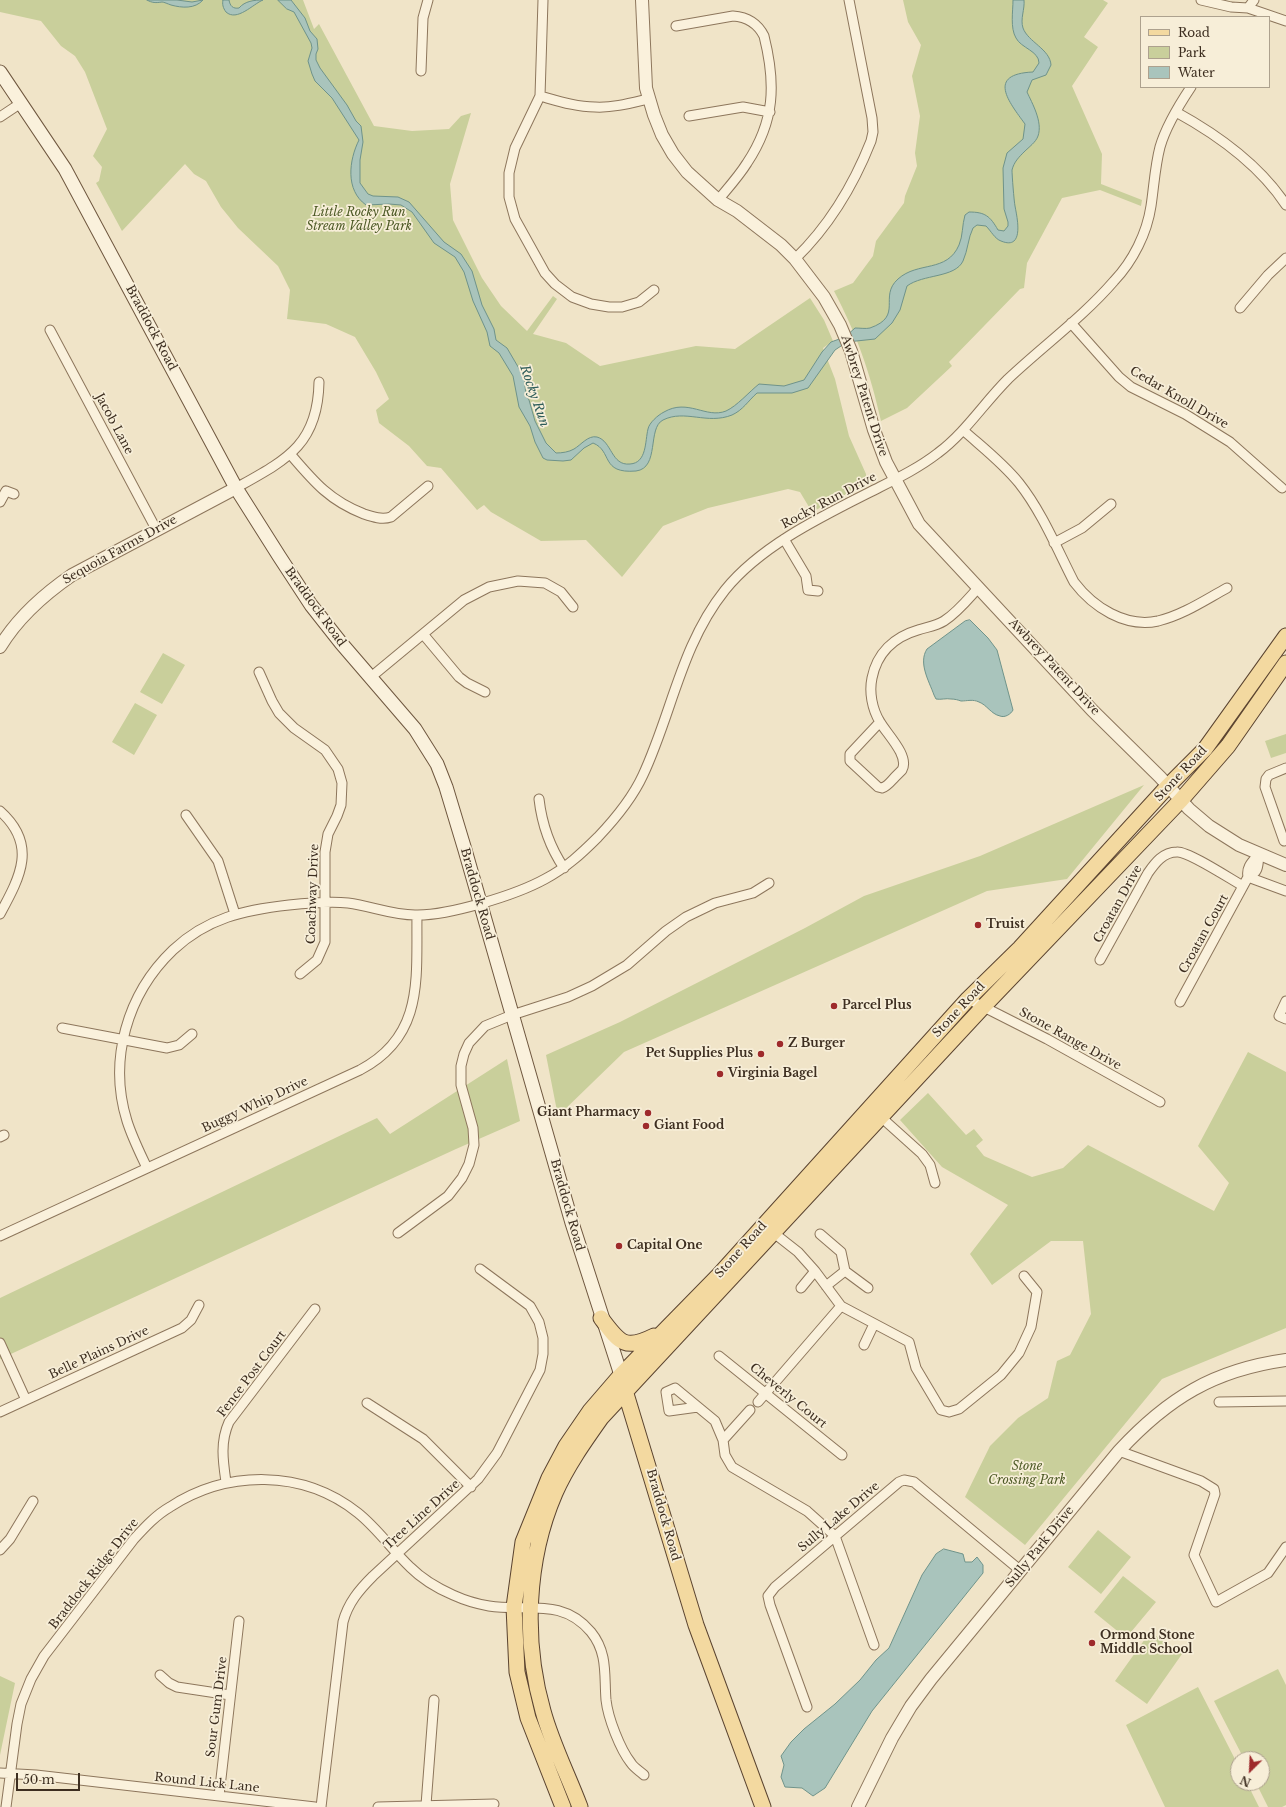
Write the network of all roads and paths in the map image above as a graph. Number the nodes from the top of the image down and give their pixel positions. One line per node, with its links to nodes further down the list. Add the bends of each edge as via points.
1 (428, 0): 10 (street, via 422,18)
2 (543, 0): 13 (street)
3 (642, 0): 14 (street, Awbrey Patent Drive)
4 (849, 0): 23 (street, via 872,118 872,136 867,151 836,207 814,241)
5 (1201, 0): 7 (street)
6 (1254, 0): 7 (street)
7 (1248, 8): 8 (street)
8 (1286, 21)
9 (676, 26): 16 (street, via 733,16 754,23 764,36 771,66)
10 (421, 71)
11 (0, 72): 15 (main road, Braddock Road)
12 (1190, 88): 17 (street, Rocky Run Drive)
13 (540, 96): 14 (street, via 597,108); 24 (street, via 515,148 509,173 509,190 515,219 541,267 562,290 572,297 592,304 609,307 633,304 640,302)
14 (648, 99): 20 (street, Awbrey Patent Drive, via 662,135 673,154 687,172)
15 (21, 103): 19 (street); 33 (main road, Braddock Road, via 66,169)
16 (770, 112): 18 (street, via 743,107); 20 (street, via 767,125 747,164)
17 (1176, 112): 21 (street, via 1214,134 1261,173); 26 (street, Rocky Run Drive, via 1160,147 1151,208 1138,246 1117,279)
18 (689, 116)
19 (0, 117)
20 (718, 200): 23 (street, Awbrey Patent Drive, via 764,232)
21 (1286, 205)
22 (1286, 258): 25 (street)
23 (795, 259): 31 (street, Awbrey Patent Drive, via 824,297 840,325 851,351 874,430)
24 (654, 290)
25 (1240, 308)
26 (1071, 323): 29 (street, Rocky Run Drive, via 1008,380); 34 (street, Cedar Knoll Drive, via 1119,378 1230,442)
27 (50, 330): 38 (street, Jacob Lane)
28 (319, 382): 30 (street, via 314,420)
29 (963, 430): 31 (street, Rocky Run Drive, via 938,454); 40 (street, via 1019,482 1032,500)
30 (291, 455): 32 (street, via 328,495 341,504 374,517 391,517); 33 (street)
31 (895, 480): 39 (street, Rocky Run Drive); 41 (street, Awbrey Patent Drive, via 919,524)
32 (428, 486)
33 (236, 488): 38 (street, Sequoia Farms Drive); 50 (main road, Braddock Road, via 301,591)
34 (1282, 488)
35 (10, 492): 36 (street)
36 (0, 502)
37 (1111, 504): 40 (street, via 1082,528)
38 (156, 529): 47 (street, Sequoia Farms Drive, via 53,588 14,626)
39 (784, 539): 43 (street, via 806,576 808,590); 62 (street, Rocky Run Drive, via 745,569 727,587 711,609 693,641 655,746 631,798 616,818)
40 (1054, 543): 42 (street, via 1082,593 1098,607 1120,618 1144,622 1160,621)
41 (979, 587): 52 (street, via 955,613 943,621 904,635 891,642 885,650 875,667 871,684 872,699); 54 (street, Awbrey Patent Drive, via 1092,710)
42 (1227, 588)
43 (818, 591)
44 (573, 607): 45 (street, via 562,592 550,584 509,582 471,595)
45 (423, 634): 50 (street); 51 (street, via 459,677)
46 (1286, 636): 54 (main road, Stone Road, via 1214,738)
47 (0, 647)
48 (1286, 664): 56 (main road, Stone Road, via 1228,746)
49 (259, 672): 67 (street, Coachway Drive, via 279,713 294,728 325,750 340,776 341,805 328,834 325,852)
50 (371, 677): 68 (main road, Braddock Road, via 415,730 437,764)
51 (485, 692)
52 (880, 722): 52 (street, via 903,758 902,769 886,787 882,788 850,761 850,754)
53 (1286, 768): 59 (street, via 1272,773 1266,779 1265,787)
54 (1168, 786): 56 (street); 74 (main road, Stone Road, via 1035,931)
55 (539, 799): 62 (street, via 549,843)
56 (1181, 800): 60 (street, via 1219,833); 77 (main road, Stone Road)
57 (0, 811): 69 (street, via 16,832 22,850 22,862 16,885)
58 (186, 815): 70 (street, via 218,861)
59 (1284, 840)
60 (1259, 854): 61 (street); 63 (street, Croatan Court, via 1249,865)
61 (1286, 865)
62 (564, 868): 68 (street, Rocky Run Drive, via 526,889)
63 (1248, 878): 65 (street, Croatan Court); 66 (street)
64 (769, 883): 78 (street, via 753,893 715,903 686,917 627,965 592,986 568,997)
65 (1243, 886): 72 (street, Croatan Drive, via 1188,855 1178,852 1167,854 1157,860 1148,873); 75 (street, Croatan Court)
66 (1286, 891)
67 (325, 902): 70 (street, Rocky Run Drive, via 261,908); 71 (street, Rocky Run Drive, via 352,903); 73 (street, Coachway Drive, via 323,948 317,960)
68 (480, 903): 71 (street, Rocky Run Drive, via 455,910); 78 (main road, Braddock Road)
69 (0, 914)
70 (235, 914): 82 (street, Rocky Run Drive, via 196,932 160,963 134,1003)
71 (417, 915): 85 (street, Buggy Whip Drive, via 414,1001 404,1028 386,1052 360,1070)
72 (1100, 960)
73 (300, 974)
74 (968, 998): 77 (street, Stone Range Drive); 87 (main road, Stone Road)
75 (1180, 1002)
76 (1286, 1002): 79 (street, via 1279,1016)
77 (984, 1006): 83 (street, Stone Range Drive); 84 (main road, Stone Road)
78 (512, 1015): 88 (street, via 486,1026 475,1036 464,1054 461,1085 472,1118 474,1136 466,1173 448,1196); 101 (main road, Braddock Road)
79 (1286, 1019)
80 (62, 1028): 82 (street)
81 (192, 1034): 82 (street, via 179,1045 167,1048)
82 (123, 1040): 85 (street, Rocky Run Drive, via 119,1065 122,1101 130,1132)
83 (1160, 1102)
84 (882, 1118): 86 (street, via 922,1154 930,1165); 87 (main road, Stone Road)
85 (147, 1168): 90 (street, Buggy Whip Drive)
86 (935, 1183)
87 (769, 1229): 92 (street, via 798,1252); 103 (main road, Stone Road); 109 (main road, Stone Road)
88 (398, 1233)
89 (820, 1234): 93 (street, via 841,1252)
90 (0, 1236)
91 (480, 1269): 123 (street, Tree Line Drive, via 530,1306 539,1322 544,1348 540,1370 497,1453)
92 (815, 1271): 95 (street); 96 (street)
93 (845, 1271): 95 (street); 97 (street)
94 (1024, 1276): 102 (street, via 1037,1292 1031,1328 1019,1353 1001,1375 959,1409 949,1412 941,1410 916,1368 909,1342)
95 (826, 1286): 99 (street)
96 (801, 1288)
97 (868, 1288)
98 (199, 1305): 111 (street, Belle Plains Drive, via 191,1320 182,1328)
99 (841, 1306): 102 (street); 110 (street)
100 (315, 1309): 122 (street, Fence Post Court, via 229,1422 223,1446)
101 (601, 1318): 103 (main road, via 617,1338 626,1343 636,1344); 108 (main road, Braddock Road)
102 (874, 1324): 105 (street)
103 (662, 1332): 108 (main road, Stone Road)
104 (0, 1343): 111 (street)
105 (864, 1345)
106 (719, 1356): 110 (street, Cheverly Court)
107 (1286, 1360): 120 (street, Sully Park Drive, via 1235,1370 1201,1385 1158,1412)
108 (621, 1375): 109 (main road, Braddock Road); 130 (main road, Stone Road, via 579,1426 549,1478 523,1542)
109 (626, 1392): 131 (main road, Stone Road, via 596,1424 574,1456 555,1493 537,1555); 150 (main road, Braddock Road, via 696,1625)
110 (765, 1393): 113 (street); 121 (street, Cheverly Court)
111 (26, 1400): 118 (street, Belle Plains Drive)
112 (1286, 1401): 114 (street)
113 (758, 1402)
114 (1219, 1402)
115 (367, 1403): 123 (street, via 423,1439)
116 (698, 1407): 119 (street, via 714,1421)
117 (750, 1410): 119 (street)
118 (0, 1412)
119 (723, 1440): 125 (street, via 725,1455 732,1467 807,1511)
120 (1119, 1451): 126 (street, via 1201,1481 1214,1489 1215,1494 1194,1555 1216,1602 1268,1573); 129 (street, Sully Park Drive)
121 (842, 1455)
122 (226, 1482): 128 (street, Braddock Ridge Drive, via 270,1479 294,1482 318,1490 338,1499 358,1513); 139 (street, Braddock Ridge Drive, via 190,1495 150,1522 134,1539 44,1656 21,1704)
123 (471, 1487): 128 (street, Tree Line Drive)
124 (33, 1501): 127 (street, via 10,1539)
125 (835, 1536): 129 (street, Sully Lake Drive, via 899,1482 907,1480 914,1482); 133 (street); 137 (street, Sully Lake Drive, via 775,1587 768,1596)
126 (1286, 1547)
127 (0, 1550)
128 (398, 1553): 130 (street, Braddock Ridge Drive, via 420,1576 453,1595 489,1606); 146 (street, Tree Line Drive, via 358,1591 345,1614)
129 (1021, 1571): 151 (street, Sully Park Drive, via 911,1706 883,1754)
130 (514, 1607): 131 (street, Braddock Ridge Drive); 148 (main road, Stone Road, via 517,1672 528,1718)
131 (531, 1607): 140 (street, Braddock Ridge Drive, via 551,1609 573,1616 596,1638 604,1656 607,1702 612,1723 624,1753 632,1765); 149 (main road, Stone Road, via 533,1658 543,1712)
132 (240, 1621): 135 (street, Sour Gum Drive)
133 (874, 1645)
134 (160, 1675): 135 (street, via 177,1687)
135 (230, 1695): 141 (street, Sour Gum Drive)
136 (434, 1700): 142 (street)
137 (807, 1707)
138 (0, 1773): 139 (street, Round Lick Lane)
139 (10, 1774): 141 (street, Round Lick Lane); 144 (street, Braddock Ridge Drive)
140 (644, 1774)
141 (219, 1796): 145 (street, Round Lick Lane)
142 (426, 1804): 143 (street); 147 (street)
143 (494, 1804)
144 (6, 1807)
145 (315, 1807)
146 (321, 1807)
147 (378, 1807)
148 (563, 1807)
149 (580, 1807)
150 (763, 1807)
151 (858, 1807)

